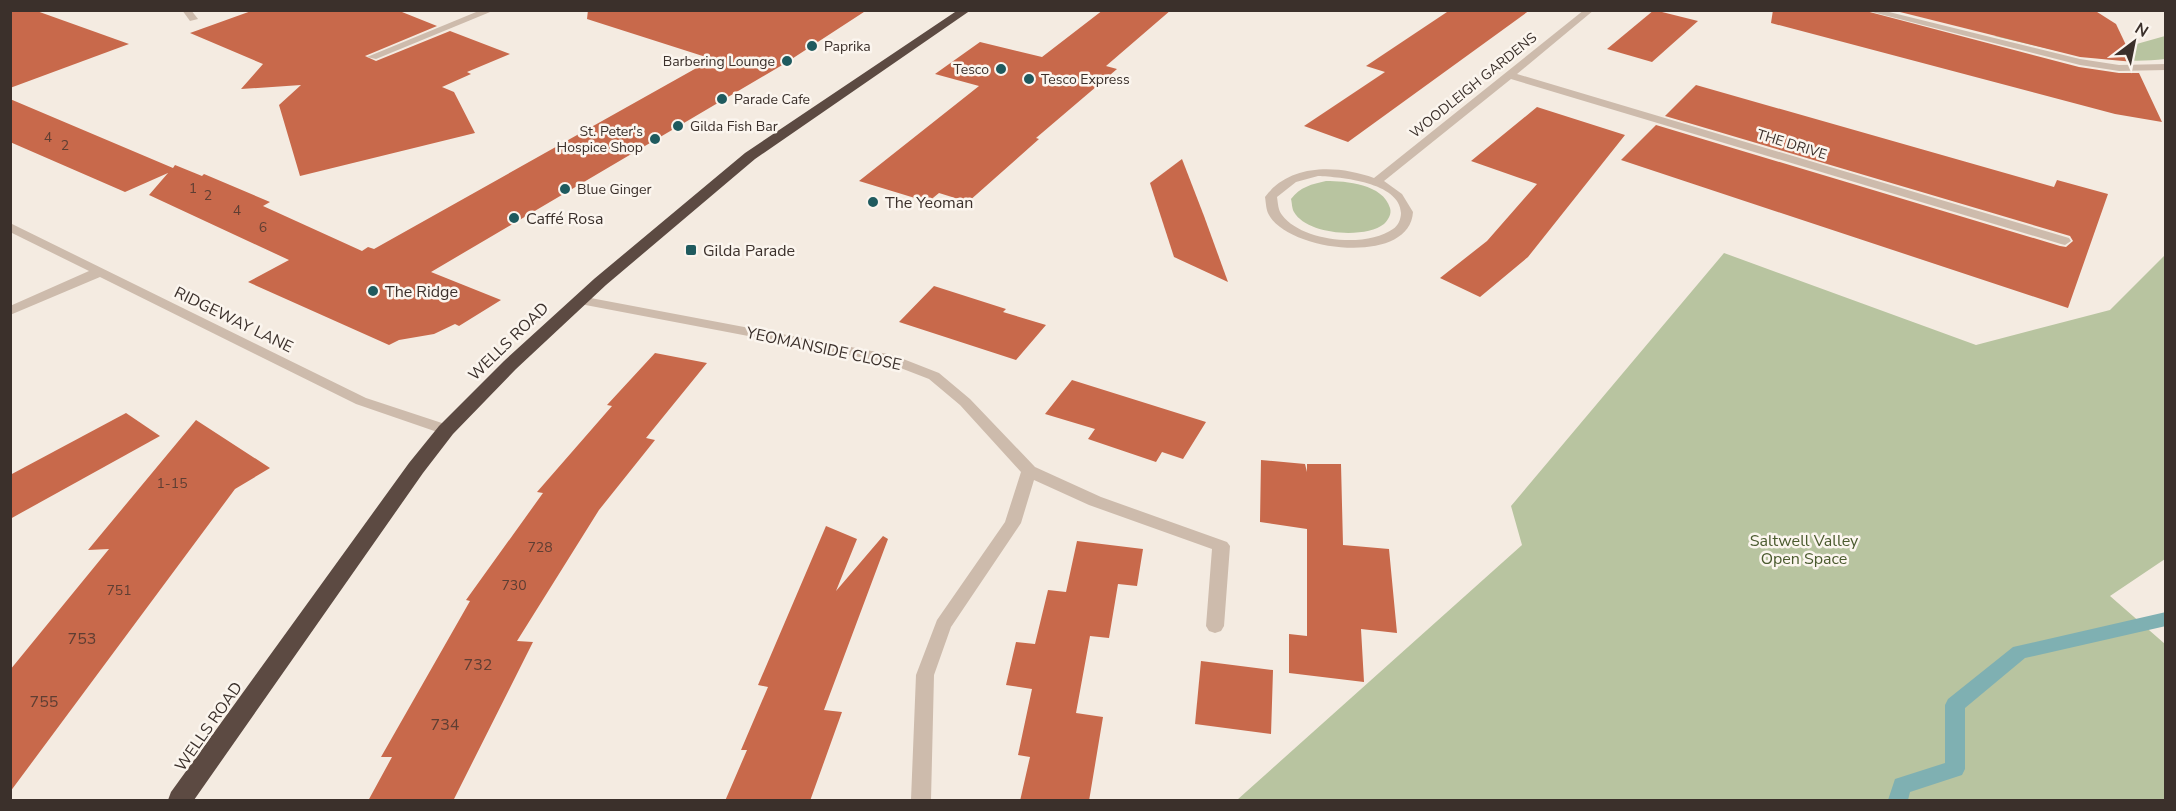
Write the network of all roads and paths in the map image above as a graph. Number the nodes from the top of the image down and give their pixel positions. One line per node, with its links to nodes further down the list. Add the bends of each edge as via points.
1 (186, 10): 6 (street)
2 (491, 10): 7 (street)
3 (966, 10): 14 (highway, WELLS ROAD, via 750,156)
4 (1590, 10): 9 (street, WOODLEIGH GARDENS)
5 (1868, 10): 8 (street, via 2080,62 2119,68)
6 (193, 19)
7 (372, 57)
8 (2166, 67)
9 (1510, 75): 10 (street, WOODLEIGH GARDENS); 12 (street, THE DRIVE)
10 (1376, 182): 10 (street, via 1400,198 1407,210 1406,220 1398,231 1383,239 1333,243 1303,236 1274,214 1271,197 1279,186 1297,177 1336,173)
11 (10, 227): 13 (street, RIDGEWAY LANE)
12 (2065, 241)
13 (99, 272): 15 (street); 16 (street, RIDGEWAY LANE, via 361,401)
14 (580, 300): 16 (highway, WELLS ROAD); 17 (street, YEOMANSIDE CLOSE, via 897,362 934,376 965,402)
15 (10, 312)
16 (446, 430): 19 (highway, WELLS ROAD, via 376,522)
17 (1029, 471): 18 (street, YEOMANSIDE CLOSE, via 1095,501 1221,546); 20 (street, via 1013,523 943,625 924,675)
18 (1215, 626)
19 (180, 801)
20 (921, 801)

